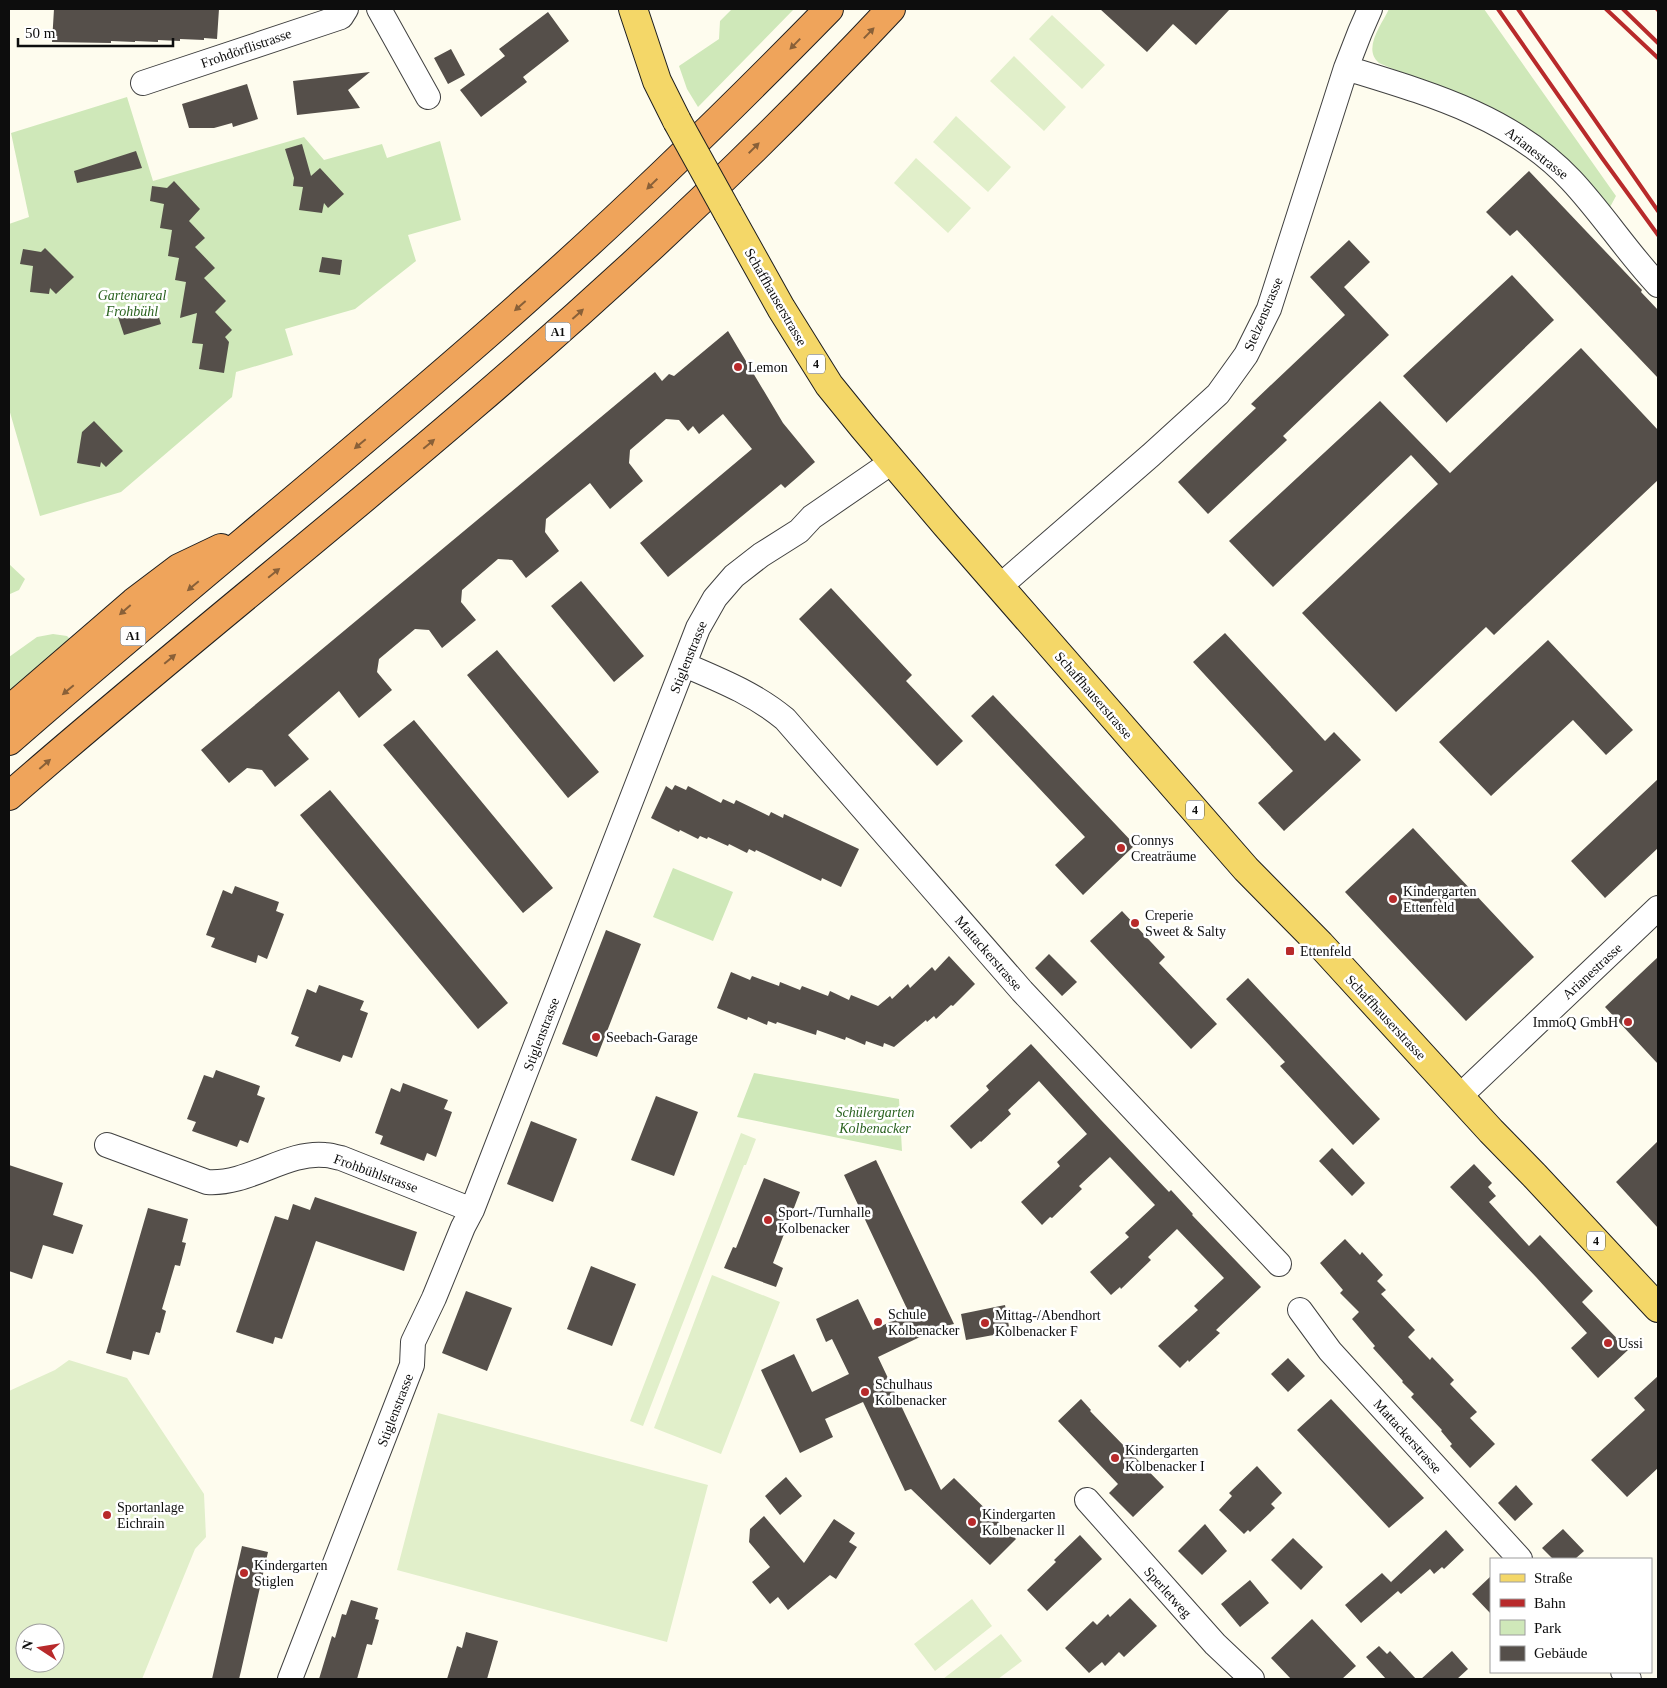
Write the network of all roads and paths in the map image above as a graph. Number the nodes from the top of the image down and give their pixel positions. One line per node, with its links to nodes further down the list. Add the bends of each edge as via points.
1 (346, 9): 8 (street, Frohdörflistrasse, via 341,17)
2 (379, 9): 9 (street)
3 (633, 9): 11 (main road, Schaffhauserstrasse / 4, bridge, via 657,81 781,308 830,385)
4 (829, 9): 12 (highway, A1, one-way to 12, via 602,231)
5 (891, 9): 17 (highway, A1, one-way to 5, via 557,333 720,182)
6 (1370, 9): 7 (street, Stelzenstrasse)
7 (1346, 68): 10 (street, Arianestrasse, via 1456,104 1526,141 1571,180); 13 (street, Stelzenstrasse, via 1269,309 1246,355 1218,394)
8 (143, 83)
9 (428, 97)
10 (1658, 285)
11 (892, 462): 13 (main road, Schaffhauserstrasse / 4); 14 (street, Stiglenstrasse, via 734,576 715,598 698,628)
12 (257, 532): 15 (highway, one-way to 15, via 179,568 134,602); 16 (highway, A1, one-way to 16)
13 (999, 587): 19 (main road, Schaffhauserstrasse / 4, via 1246,869)
14 (684, 665): 21 (street, Stiglenstrasse); 22 (street, Mattackerstrasse, via 749,693 785,719 1022,991)
15 (9, 710)
16 (9, 741)
17 (9, 796)
18 (1658, 908): 19 (street, Arianestrasse)
19 (1460, 1096): 23 (main road, Schaffhauserstrasse / 4)
20 (107, 1145): 21 (street, Frohbühlstrasse, via 207,1182 218,1183 299,1158 325,1155)
21 (472, 1210): 27 (street, Stiglenstrasse, via 413,1342 412,1365)
22 (1279, 1264)
23 (1658, 1308)
24 (1300, 1310): 26 (street, Mattackerstrasse, via 1330,1351)
25 (1087, 1500): 28 (street, Sperletweg, via 1215,1644)
26 (1519, 1558)
27 (290, 1679)
28 (1252, 1679)

